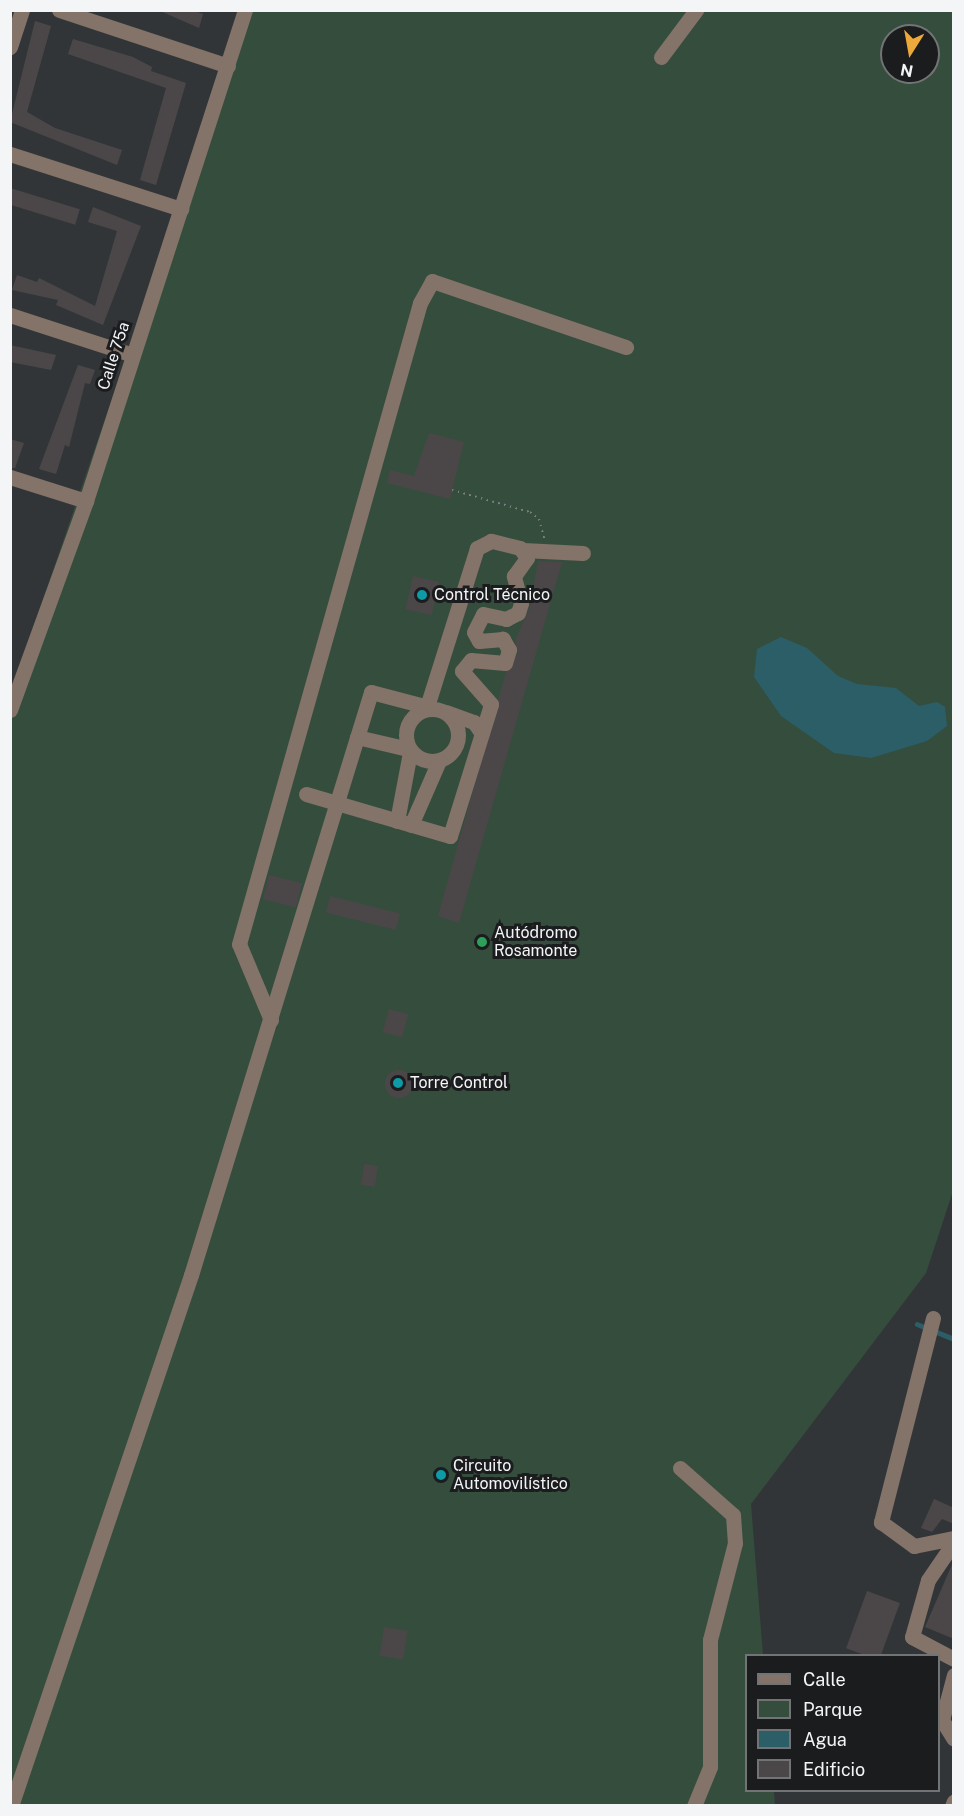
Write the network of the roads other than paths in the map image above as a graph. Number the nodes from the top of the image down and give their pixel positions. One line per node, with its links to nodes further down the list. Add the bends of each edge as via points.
1 (22, 10): 5 (street)
2 (59, 10): 7 (street)
3 (245, 10): 7 (street, Calle 75a)
4 (696, 10): 6 (street)
5 (10, 47)
6 (661, 57)
7 (228, 66): 9 (street, Calle 75a)
8 (10, 153): 9 (street)
9 (181, 209): 12 (street, Calle 75a)
10 (10, 315): 12 (street)
11 (626, 347): 27 (street, via 432,281 420,303 239,944)
12 (133, 355): 14 (street, Calle 75a)
13 (10, 477): 14 (street)
14 (86, 501): 18 (street, Calle 75a)
15 (523, 550): 16 (street); 17 (street, via 491,541 477,548); 19 (street, via 526,564 513,581 521,603 518,613 506,619 483,614 474,632 479,641 503,639 509,650 505,663 471,660 462,671 490,698)
16 (583, 553)
17 (434, 709): 19 (street, via 474,722); 20 (street, via 371,692); 21 (street, via 416,713 405,729); 22 (street, via 453,719 458,739)
18 (10, 710)
19 (482, 734): 23 (street)
20 (357, 738): 21 (street); 25 (street)
21 (409, 751): 22 (street, via 425,762); 26 (street)
22 (441, 761): 23 (street); 26 (street)
23 (470, 771): 26 (street, via 450,836)
24 (306, 794): 25 (street)
25 (337, 804): 26 (street); 27 (street)
26 (404, 823)
27 (271, 1020): 35 (street)
28 (933, 1318): 30 (street, via 881,1522 914,1546)
29 (680, 1468): 36 (street, via 733,1515 735,1543 710,1640 710,1767)
30 (954, 1540): 31 (street, via 928,1580 912,1637)
31 (954, 1659)
32 (954, 1675): 33 (street, via 942,1720)
33 (954, 1739)
34 (954, 1801): 37 (street)
35 (11, 1806)
36 (694, 1806)
37 (951, 1806)

